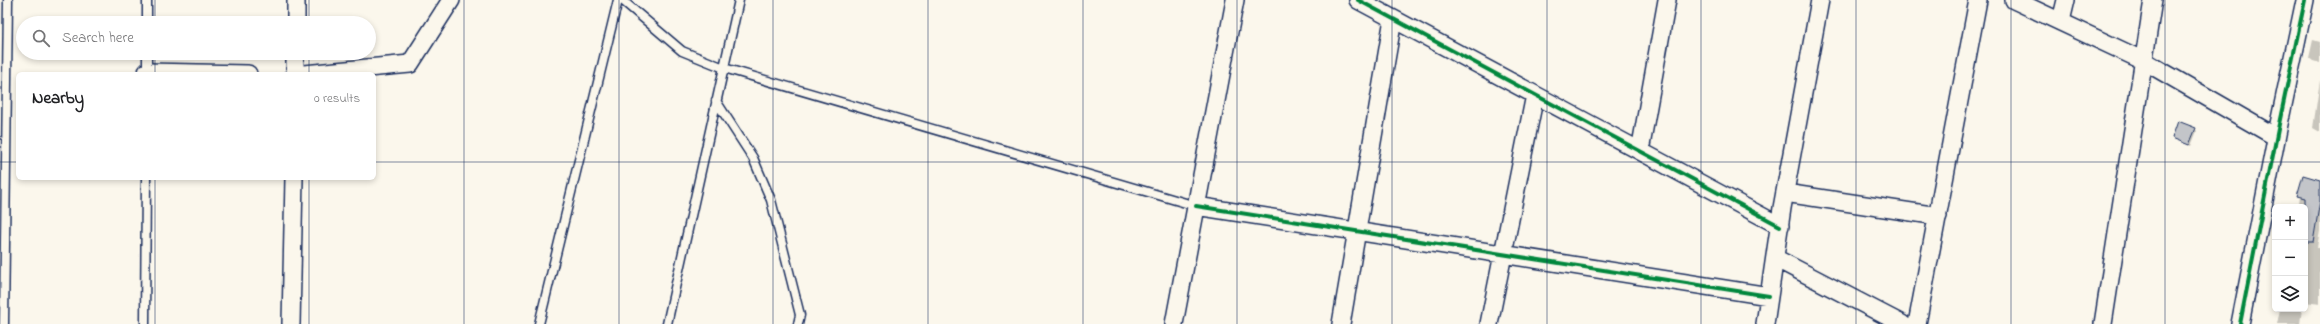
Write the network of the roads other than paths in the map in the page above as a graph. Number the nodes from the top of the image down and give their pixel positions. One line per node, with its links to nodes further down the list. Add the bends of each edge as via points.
1 (8, 0): 42 (lane)
2 (147, 0): 17 (lane)
3 (296, 0): 18 (street)
4 (451, 0): 27 (street, via 410,64)
5 (618, 0): 45 (lane)
6 (622, 0): 24 (lane, via 682,51)
7 (739, 0): 24 (lane)
8 (1234, 0): 35 (street)
9 (1358, 0): 19 (street)
10 (1667, 0): 31 (street)
11 (1820, 0): 34 (street)
12 (1978, 0): 36 (street)
13 (2014, 0): 20 (street)
14 (2066, 0): 20 (street)
15 (2153, 0): 23 (street)
16 (2305, 0): 30 (street)
17 (147, 16)
18 (296, 16)
19 (1393, 19): 28 (street); 38 (street)
20 (2061, 21): 23 (street)
21 (147, 60): 25 (lane)
22 (296, 60): 26 (street)
23 (2144, 61): 30 (street); 54 (street)
24 (724, 68): 29 (lane); 35 (lane)
25 (147, 72)
26 (295, 72)
27 (325, 72)
28 (1535, 95): 31 (street); 39 (street)
29 (716, 101): 46 (lane); 47 (lane, via 753,158 771,200 800,315)
30 (2276, 137): 55 (street)
31 (1640, 151): 37 (street)
32 (146, 180): 43 (lane)
33 (294, 180): 44 (street)
34 (1785, 193): 36 (street); 37 (street)
35 (1196, 206): 38 (street); 48 (street)
36 (1938, 216): 53 (street)
37 (1780, 226): 40 (street)
38 (1357, 232): 39 (street); 49 (street)
39 (1503, 254): 41 (street); 50 (street)
40 (1774, 258): 41 (street); 52 (street)
41 (1769, 296): 51 (street)
42 (4, 324)
43 (145, 324)
44 (291, 324)
45 (539, 324)
46 (666, 324)
47 (798, 324)
48 (1174, 324)
49 (1341, 324)
50 (1489, 324)
51 (1765, 324)
52 (1902, 324)
53 (1917, 324)
54 (2103, 324)
55 (2240, 324)

